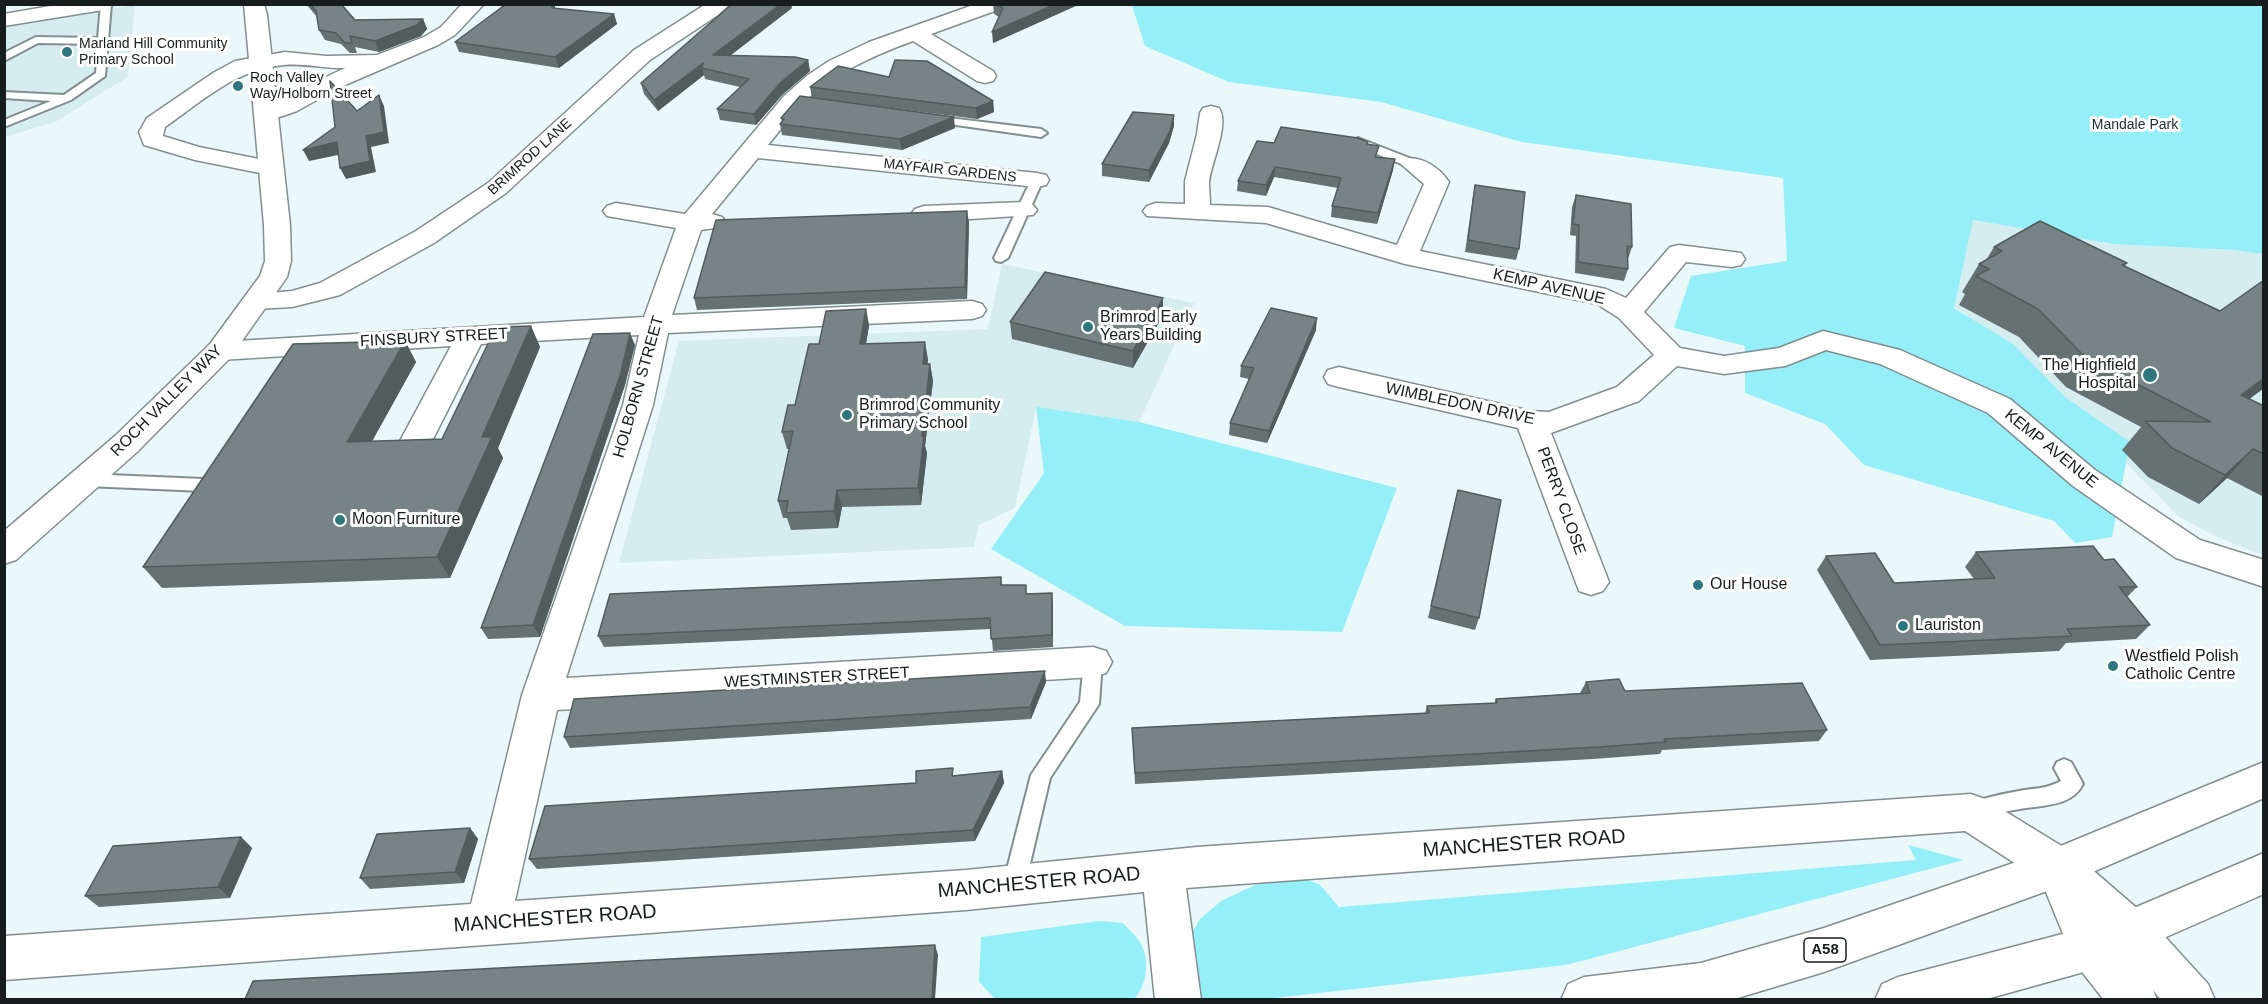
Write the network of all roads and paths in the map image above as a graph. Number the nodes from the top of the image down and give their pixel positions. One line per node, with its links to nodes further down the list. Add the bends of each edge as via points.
1 (105, 4): 6 (main road); 8 (lane)
2 (254, 4): 11 (main road, ROCH VALLEY WAY)
3 (474, 4): 10 (main road, via 448,31)
4 (720, 4): 35 (main road, BRIMROD LANE, via 699,21 662,39 497,188 425,237 330,289 292,299)
5 (996, 4): 7 (main road, HOLBORN STREET)
6 (4, 20)
7 (916, 34): 12 (main road); 21 (main road, HOLBORN STREET, via 837,66)
8 (104, 41): 9 (lane, via 36,40); 14 (lane, via 101,74)
9 (4, 58)
10 (380, 60): 11 (main road, via 326,62 299,58); 16 (main road)
11 (263, 62): 16 (main road, ROCH VALLEY WAY); 23 (main road, via 243,66 221,78 155,123 151,132 152,140 164,144)
12 (985, 76)
13 (4, 95): 14 (lane)
14 (67, 98): 18 (lane)
15 (1211, 113): 28 (main road, via 1197,181)
16 (268, 114): 23 (main road, ROCH VALLEY WAY)
17 (922, 118): 19 (lane)
18 (4, 124)
19 (1041, 133)
20 (1355, 141): 22 (lane)
21 (750, 150): 24 (main road, MAYFAIR GARDENS); 31 (main road, HOLBORN STREET)
22 (1413, 164): 32 (main road, via 1437,182)
23 (270, 168): 35 (main road, ROCH VALLEY WAY, via 278,261 273,277)
24 (1037, 180): 25 (lane, MAYFAIR GARDENS)
25 (1024, 210): 29 (main road, MAYFAIR GARDENS); 33 (lane)
26 (616, 211): 31 (main road)
27 (1156, 211): 28 (main road, KEMP AVENUE)
28 (1198, 212): 32 (main road, KEMP AVENUE, via 1268,215)
29 (905, 215)
30 (739, 221): 31 (main road)
31 (691, 223): 38 (main road, HOLBORN STREET)
32 (1405, 256): 37 (main road, KEMP AVENUE, via 1606,297)
33 (1001, 258)
34 (1731, 259): 37 (main road, via 1678,253)
35 (255, 301): 40 (main road, ROCH VALLEY WAY)
36 (972, 310): 38 (main road, FINSBURY STREET)
37 (1629, 312): 41 (main road, KEMP AVENUE)
38 (656, 325): 39 (main road, FINSBURY STREET); 51 (main road, HOLBORN STREET, via 638,405)
39 (471, 335): 40 (main road, FINSBURY STREET); 44 (main road)
40 (220, 351): 45 (main road, ROCH VALLEY WAY)
41 (1671, 356): 43 (main road, WIMBLEDON DRIVE, via 1628,394 1551,423); 48 (main road, KEMP AVENUE, via 1724,365 1785,357 1823,340 1890,357 1999,406 2084,478 2188,549)
42 (1339, 377): 43 (main road, WIMBLEDON DRIVE)
43 (1531, 421): 49 (main road, PERRY CLOSE)
44 (416, 441)
45 (86, 480): 46 (lane, via 206,480); 47 (main road, ROCH VALLEY WAY)
46 (190, 505)
47 (4, 551)
48 (2264, 574)
49 (1591, 582)
50 (1092, 662): 51 (main road, WESTMINSTER STREET); 58 (lane, via 1089,704 1041,775)
51 (541, 695): 59 (main road, HOLBORN STREET)
52 (2064, 768): 54 (lane, via 2073,784 2054,796)
53 (2264, 778): 55 (main road, A58)
54 (1971, 812): 55 (main road); 56 (main road, MANCHESTER ROAD)
55 (2058, 867): 60 (main road); 61 (main road); 64 (main road, A58, via 1824,950 1701,986)
56 (1163, 872): 58 (main road, MANCHESTER ROAD); 63 (main road)
57 (2264, 873): 60 (main road)
58 (1014, 885): 59 (main road, MANCHESTER ROAD)
59 (488, 924): 62 (main road, MANCHESTER ROAD)
60 (2131, 932): 61 (main road); 67 (main road)
61 (2091, 948): 65 (main road); 66 (main road)
62 (4, 958)
63 (1178, 999)
64 (1584, 999)
65 (1898, 999)
66 (2134, 999)
67 (2192, 999)

